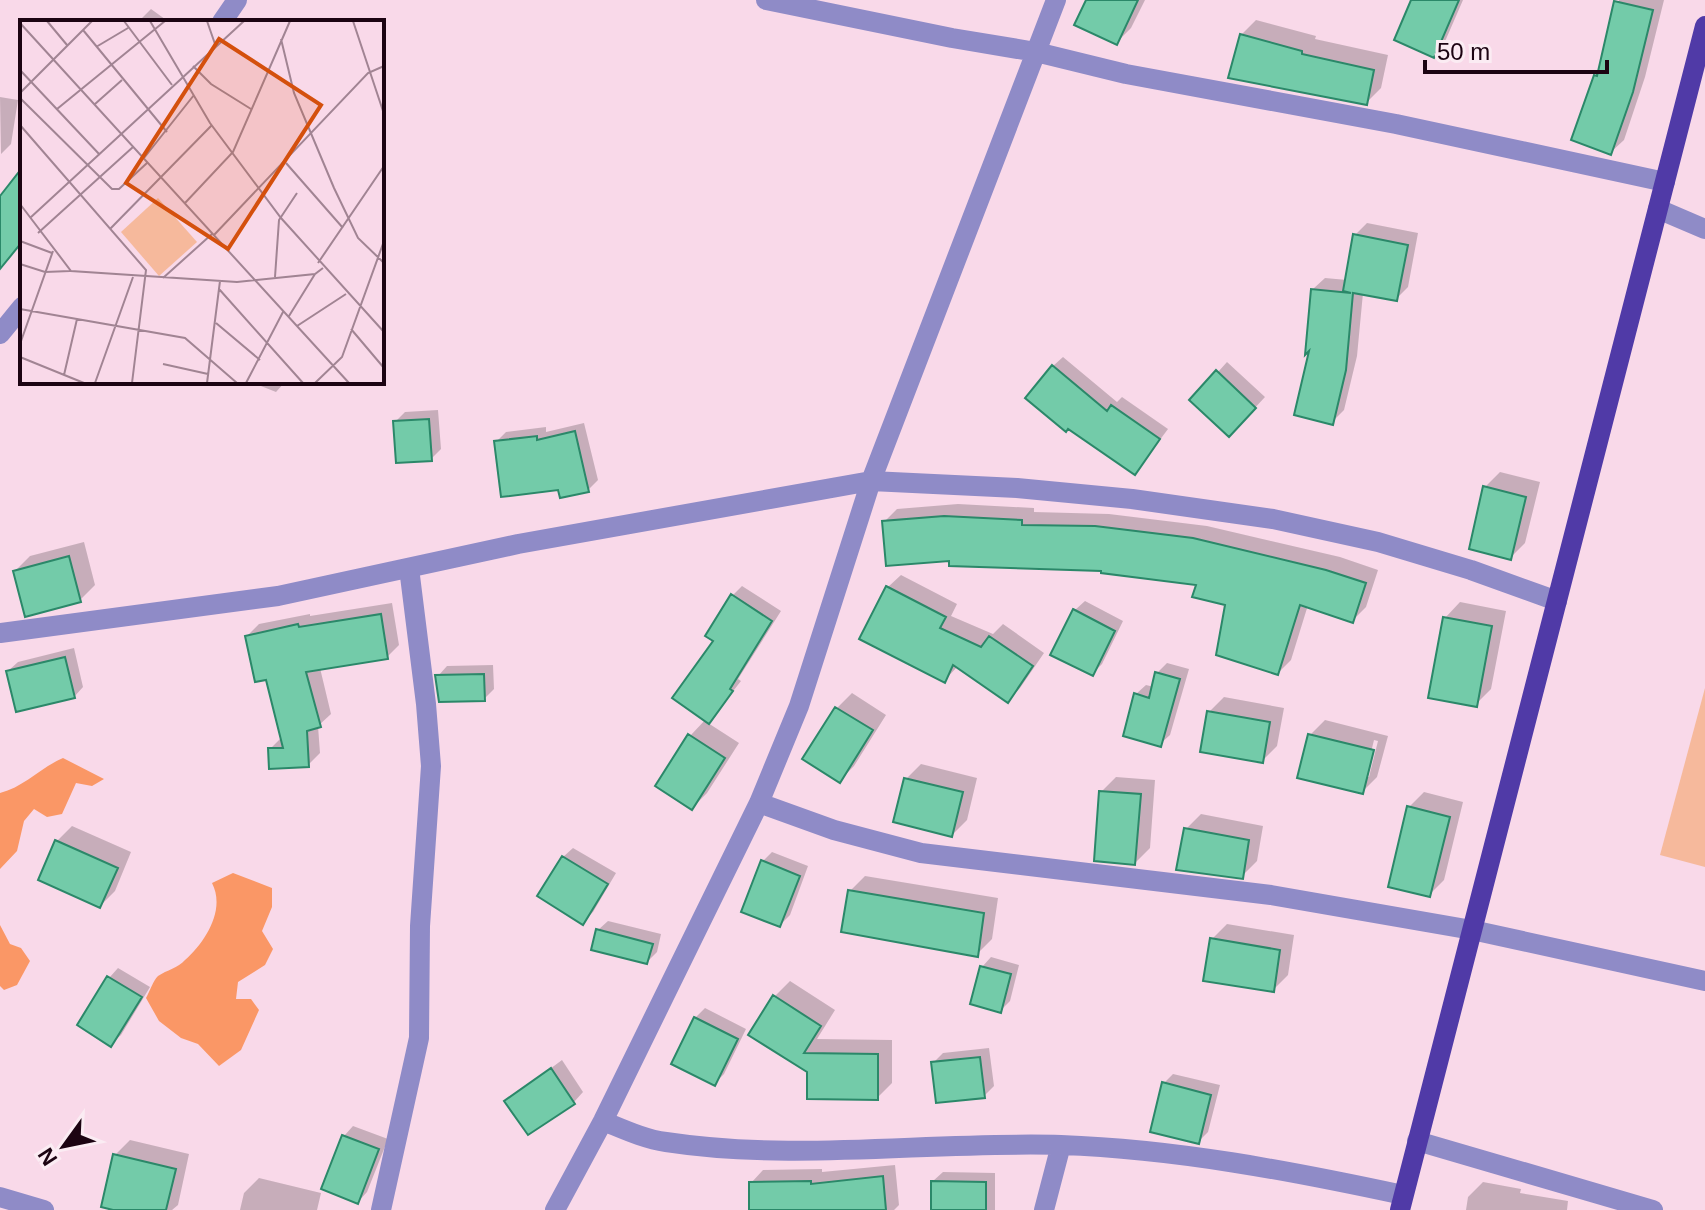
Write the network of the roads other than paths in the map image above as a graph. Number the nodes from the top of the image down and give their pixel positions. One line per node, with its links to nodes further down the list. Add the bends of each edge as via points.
1 (237, 0): 4 (street)
2 (766, 0): 6 (street)
3 (1056, 0): 6 (street)
4 (223, 20)
5 (1705, 26): 7 (main road)
6 (1036, 52): 7 (street); 12 (street)
7 (1665, 182): 8 (main road)
8 (1658, 209): 9 (street); 14 (main road)
9 (1705, 229)
10 (20, 309): 11 (street)
11 (0, 334)
12 (871, 481): 13 (street); 14 (street, via 1017,488 1273,519 1378,542); 16 (street, via 799,706)
13 (409, 568): 15 (street, via 278,596); 25 (street, via 431,766 419,1038)
14 (1557, 601): 17 (main road)
15 (0, 633)
16 (759, 803): 17 (street, via 921,853 1271,895); 19 (street)
17 (1472, 930): 18 (street); 20 (main road)
18 (1705, 981)
19 (603, 1121): 21 (street, via 664,1142 770,1151); 26 (street)
20 (1417, 1141): 23 (main road); 28 (street)
21 (1061, 1145): 23 (street, via 1310,1175); 27 (street)
22 (0, 1197): 24 (street)
23 (1402, 1202)
24 (44, 1210)
25 (381, 1210)
26 (555, 1210)
27 (1044, 1210)
28 (1653, 1210)

